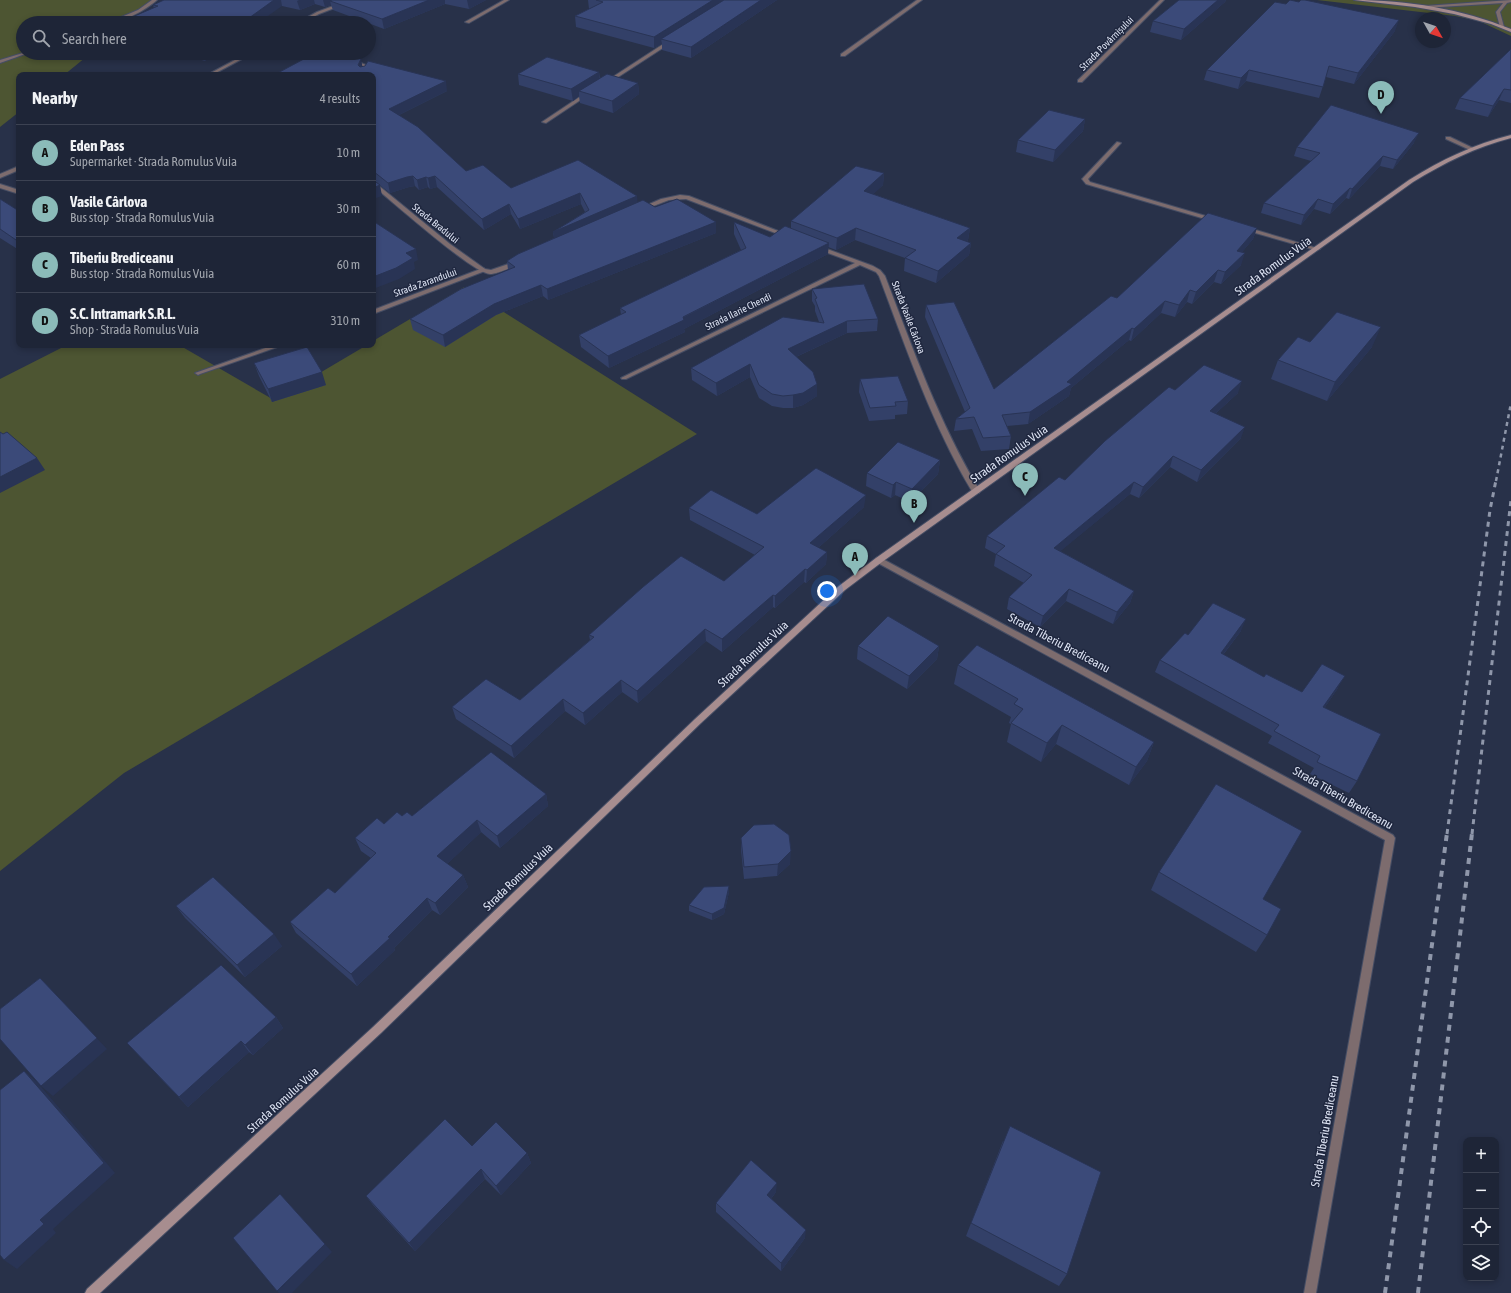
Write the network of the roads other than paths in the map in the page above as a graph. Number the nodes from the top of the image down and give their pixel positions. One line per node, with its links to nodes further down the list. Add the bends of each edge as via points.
1 (154, 0): 10 (street)
2 (353, 0): 11 (street)
3 (507, 0): 12 (street)
4 (920, 0): 16 (street)
5 (1162, 0): 23 (street, Strada Povârnișului)
6 (1356, 0): 9 (street)
7 (1511, 1): 8 (street)
8 (1506, 2): 9 (street); 13 (street, via 1498,12)
9 (1424, 7): 13 (street, via 1461,14)
10 (126, 16)
11 (312, 16)
12 (466, 22)
13 (1502, 27): 14 (street)
14 (1511, 31)
15 (678, 37): 24 (street)
16 (842, 55)
17 (16, 56): 20 (street)
18 (238, 60): 21 (street)
19 (349, 60): 22 (street, via 366,67)
20 (0, 62)
21 (215, 72)
22 (366, 72)
23 (1080, 81)
24 (604, 84)
25 (591, 92): 26 (street)
26 (544, 122)
27 (1511, 136): 30 (street, Strada Romulus Vuia)
28 (1448, 138): 30 (street)
29 (1119, 143): 37 (street, via 1085,179 1088,183)
30 (1472, 149): 41 (street, Strada Romulus Vuia, via 1429,170)
31 (16, 169): 32 (street)
32 (0, 176)
33 (0, 186): 35 (street)
34 (376, 186): 44 (street, Strada Bradului, via 448,246)
35 (16, 191)
36 (636, 212): 39 (street, via 665,198 687,197)
37 (1220, 221)
38 (1242, 228): 41 (street)
39 (794, 238)
40 (816, 246): 43 (street, Strada Vasile Cârlova)
41 (1317, 249): 49 (street, Strada Romulus Vuia)
42 (519, 262): 44 (street, Strada Bradului, via 491,272)
43 (860, 263): 48 (street, Strada Ilarie Chendi); 49 (street, Strada Vasile Cârlova, via 878,271 882,276 942,428)
44 (483, 270): 45 (street, Strada Zarandului)
45 (376, 311)
46 (271, 348): 47 (street)
47 (198, 373)
48 (624, 378)
49 (976, 491): 50 (street, Strada Romulus Vuia)
50 (878, 560): 51 (street, Strada Romulus Vuia, via 842,588 698,721 377,1030); 52 (street, Strada Tiberiu Brediceanu, via 1390,838)
51 (91, 1293)
52 (1310, 1293)

